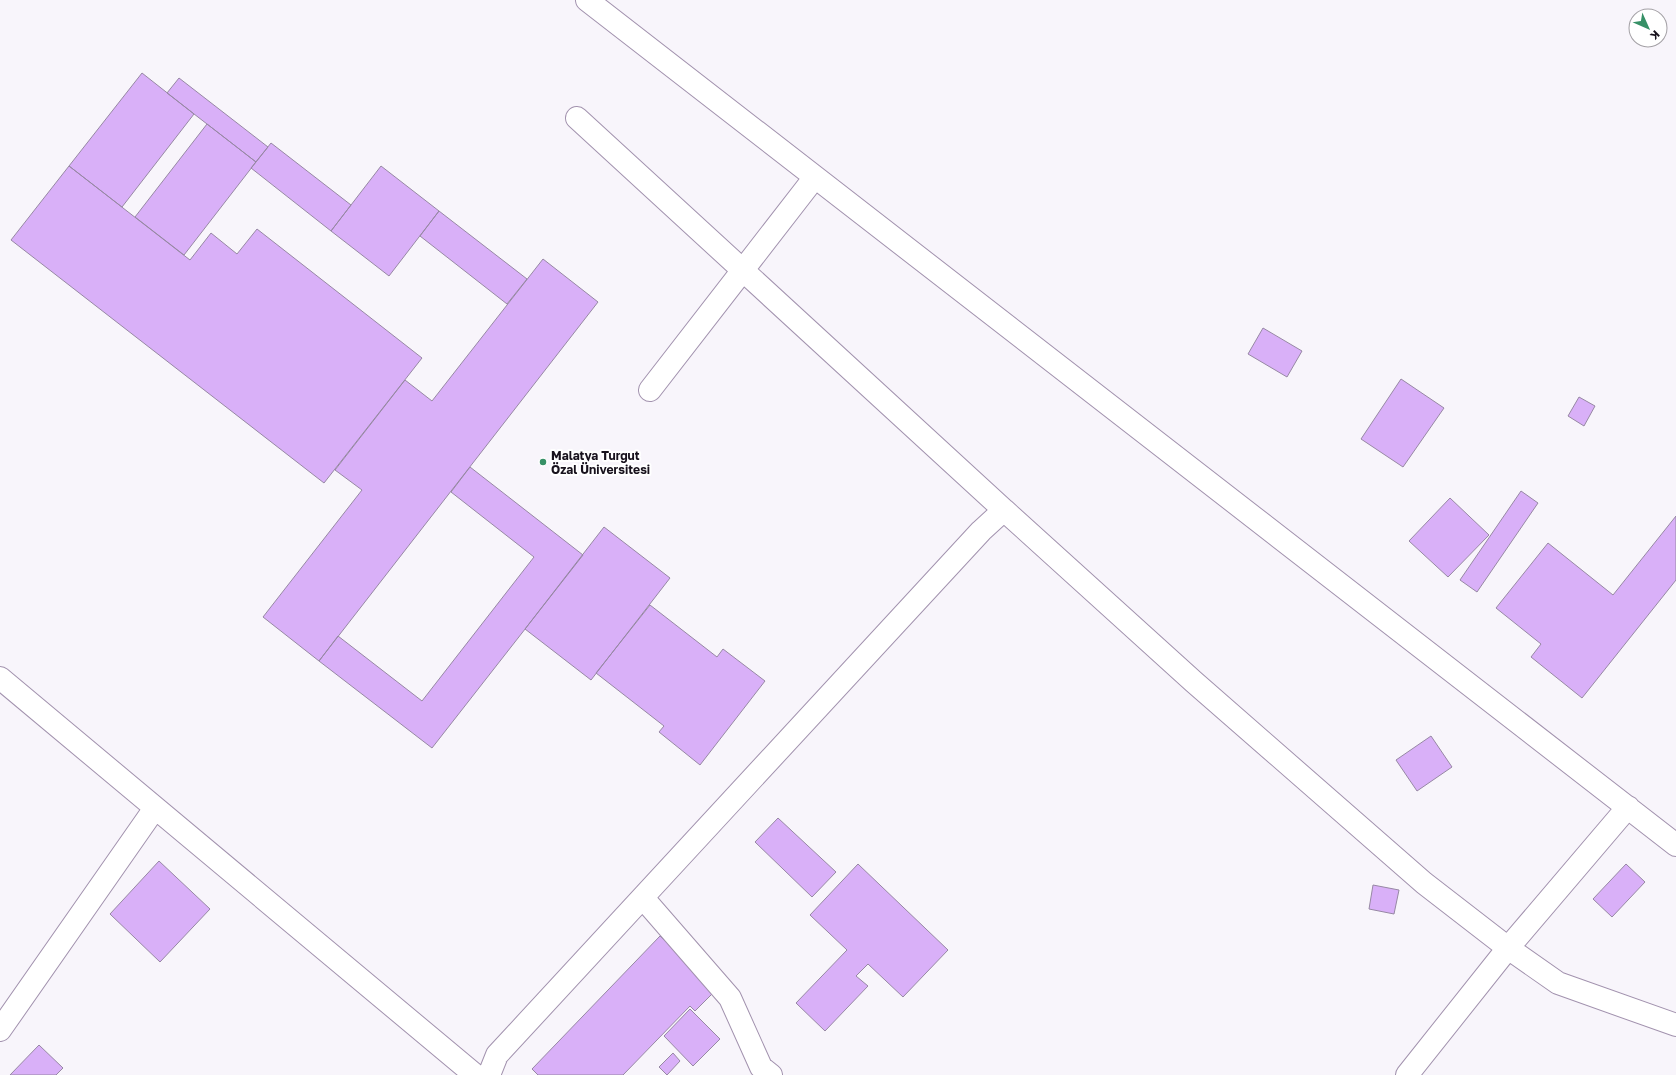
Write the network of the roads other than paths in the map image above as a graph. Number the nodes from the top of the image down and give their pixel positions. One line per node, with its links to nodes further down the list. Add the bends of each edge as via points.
1 (587, 0): 3 (street)
2 (577, 118): 4 (street)
3 (815, 177): 4 (street); 8 (street)
4 (744, 270): 5 (street); 6 (street)
5 (650, 390)
6 (1004, 510): 11 (street, via 981,531); 12 (street, via 1194,682 1371,837 1424,883)
7 (0, 678): 9 (street)
8 (1628, 807): 10 (street); 12 (street)
9 (155, 808): 14 (street); 15 (street)
10 (1676, 844)
11 (643, 898): 16 (street, via 497,1054); 17 (street, via 730,998 761,1067)
12 (1508, 948): 13 (street, via 1558,983); 18 (street)
13 (1676, 1025)
14 (0, 1030)
15 (475, 1075)
16 (489, 1075)
17 (771, 1075)
18 (1407, 1075)

